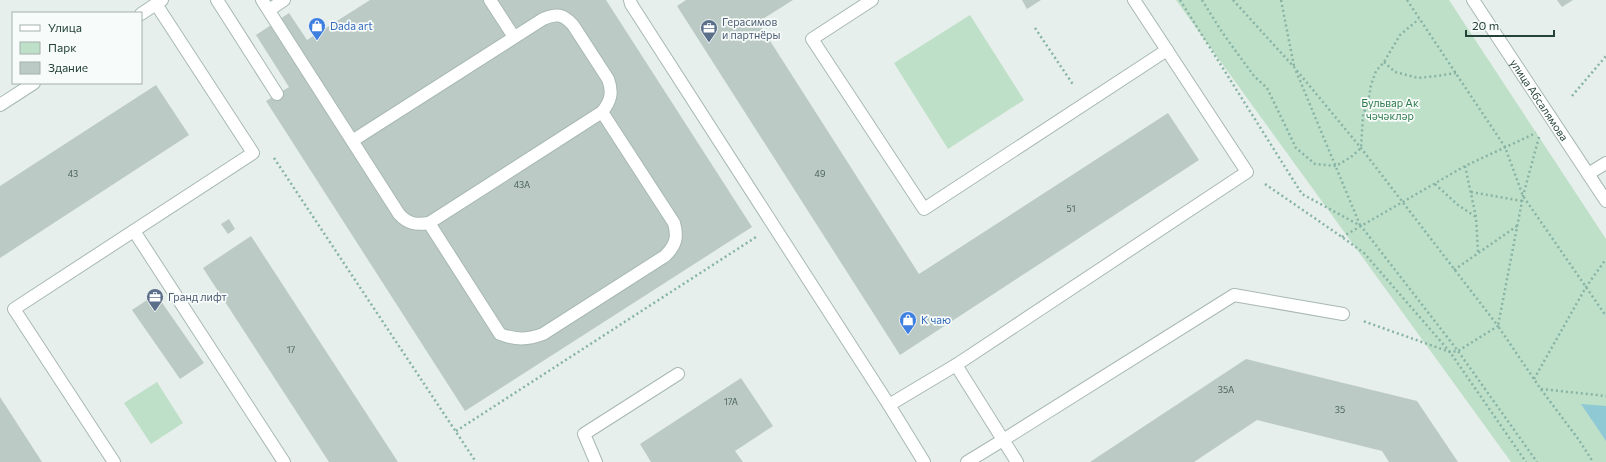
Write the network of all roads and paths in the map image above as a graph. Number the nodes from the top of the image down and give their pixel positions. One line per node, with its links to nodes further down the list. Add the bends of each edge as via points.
1 (217, 0): 25 (street)
2 (284, 0): 14 (street)
3 (490, 0): 18 (street)
4 (630, 0): 47 (street)
5 (872, 0): 27 (street, via 812,39 924,209)
6 (1134, 0): 19 (street)
7 (1180, 0): 48 (path, via 1302,194)
8 (1202, 0): 35 (path, via 1236,52 1254,76 1267,88 1296,148 1315,164)
9 (1233, 0): 22 (path)
10 (1281, 0): 22 (path)
11 (1407, 0): 16 (path)
12 (1473, 0): 38 (street, улица Абсалямова)
13 (159, 2): 15 (street); 50 (street, via 253,153)
14 (265, 5): 30 (street)
15 (142, 13)
16 (1420, 19): 21 (path, via 1400,35); 23 (path)
17 (1035, 28): 27 (path)
18 (514, 37): 29 (street, via 553,14 566,18 574,25 608,79 611,97); 30 (street)
19 (1167, 50): 27 (street); 37 (street)
20 (1606, 56): 26 (path)
21 (1384, 62): 23 (path, via 1395,72 1418,78); 32 (path, via 1376,71 1371,85 1363,116)
22 (1294, 67): 32 (path); 35 (path)
23 (1456, 73): 31 (path)
24 (32, 84): 28 (street)
25 (277, 94)
26 (1572, 96)
27 (1085, 103)
28 (0, 105)
29 (602, 112): 46 (street); 46 (street, via 674,223 676,241 666,256 543,334 521,340 500,334)
30 (352, 141): 46 (street, via 399,214 412,224)
31 (1505, 147): 36 (path); 41 (path); 41 (path, via 1540,131)
32 (1361, 148): 35 (path); 42 (path)
33 (272, 154): 67 (path)
34 (1606, 163): 38 (street)
35 (1336, 166): 48 (path)
36 (1465, 166): 39 (path); 40 (path)
37 (1247, 172): 51 (path); 61 (street)
38 (1588, 174): 44 (street, улица Абсалямова)
39 (1435, 184): 42 (path); 45 (path, via 1458,206)
40 (1471, 192): 43 (path); 45 (path)
41 (1523, 196): 43 (path); 55 (path)
42 (1402, 201): 48 (path); 54 (path)
43 (1522, 201): 49 (path)
44 (1606, 201)
45 (1476, 217): 52 (path)
46 (429, 223)
47 (774, 226): 66 (street); 67 (path)
48 (1361, 226): 51 (path); 59 (path)
49 (1517, 226): 52 (path); 58 (path)
50 (134, 231): 69 (street, via 14,309); 70 (street)
51 (1342, 236): 60 (path, via 1364,253)
52 (1478, 252): 54 (path)
53 (1606, 259): 55 (path)
54 (1454, 270): 58 (path)
55 (1586, 287): 57 (path); 63 (path)
56 (1343, 314): 60 (path); 68 (street, via 1234,295)
57 (1606, 316)
58 (1498, 326): 59 (path); 63 (path)
59 (1458, 351): 60 (path); 77 (path)
60 (1450, 352): 76 (path)
61 (956, 365): 66 (street); 68 (street)
62 (678, 374): 72 (street, via 584,434)
63 (1534, 379): 64 (path)
64 (1540, 388): 65 (path); 78 (path)
65 (1606, 396)
66 (889, 405): 73 (street)
67 (456, 431): 71 (path)
68 (1003, 440): 74 (street); 75 (street)
69 (114, 462)
70 (284, 462)
71 (476, 462)
72 (596, 462)
73 (924, 462)
74 (967, 462)
75 (1017, 462)
76 (1526, 462)
77 (1537, 462)
78 (1593, 462)

